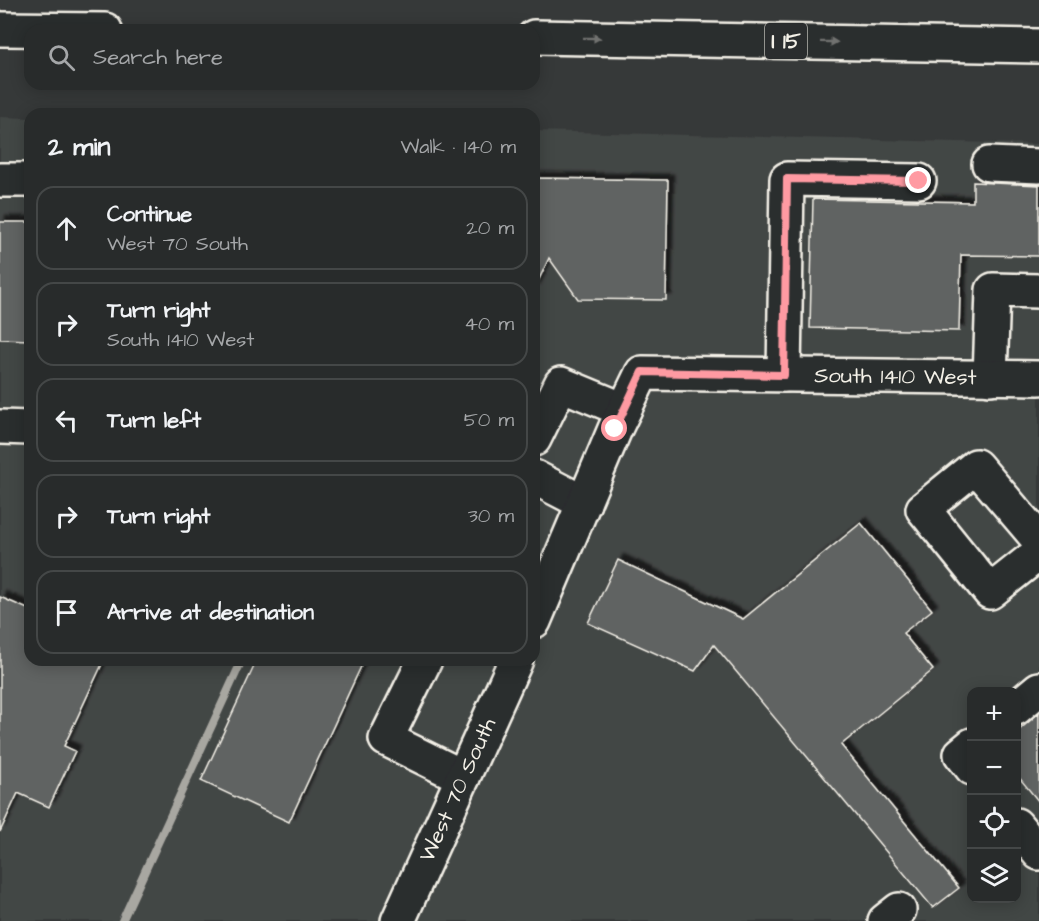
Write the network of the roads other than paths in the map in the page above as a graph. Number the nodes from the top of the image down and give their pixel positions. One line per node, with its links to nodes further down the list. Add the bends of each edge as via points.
1 (0, 28): 2 (main road)
2 (24, 28)
3 (540, 37): 4 (main road, I 15, one-way to 4)
4 (1039, 45)
5 (988, 164): 6 (main road)
6 (1039, 166)
7 (0, 180): 8 (main road)
8 (24, 180)
9 (919, 181): 11 (main road, via 787,179)
10 (1039, 291): 12 (main road, via 993,290)
11 (784, 375): 12 (main road, South 1410 West); 14 (main road, South 1410 West, via 642,372)
12 (990, 378): 13 (main road, South 1410 West)
13 (1039, 378)
14 (624, 410): 16 (main road, via 561,384); 19 (main road)
15 (0, 427): 17 (main road)
16 (540, 427)
17 (24, 428)
18 (540, 480): 19 (main road)
19 (584, 503): 22 (main road)
20 (1039, 540): 21 (main road, via 976,466 923,509 990,592)
21 (1039, 553)
22 (540, 607)
23 (422, 666): 29 (main road, via 386,739)
24 (513, 666): 29 (main road, West 70 South)
25 (1039, 689): 26 (main road)
26 (1021, 705)
27 (967, 749): 28 (main road, via 961,754)
28 (967, 762)
29 (464, 777): 32 (main road, West 70 South)
30 (1021, 830): 31 (main road)
31 (1039, 853)
32 (398, 921)

